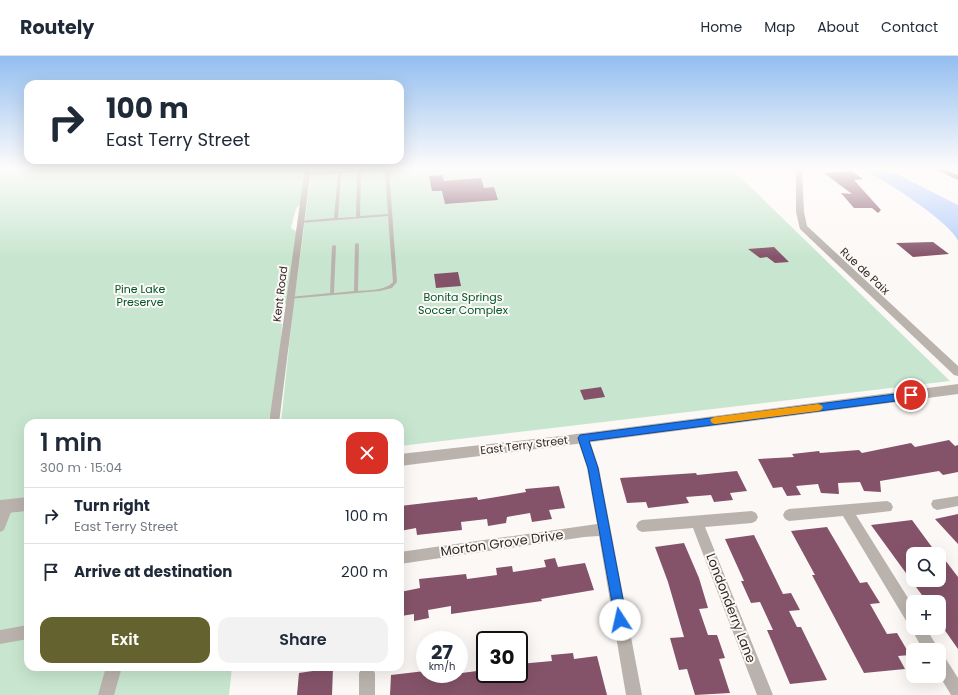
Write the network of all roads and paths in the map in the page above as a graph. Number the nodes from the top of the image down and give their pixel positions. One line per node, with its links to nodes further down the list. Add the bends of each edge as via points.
1 (304, 198): 9 (street, Kent Road)
2 (338, 198): 8 (lane)
3 (358, 198): 7 (lane)
4 (389, 198): 6 (lane)
5 (800, 198): 15 (street, Rue de Paix, via 803,227)
6 (390, 215): 7 (lane); 12 (lane, via 395,282 384,290)
7 (358, 218): 8 (lane)
8 (336, 219): 9 (lane)
9 (300, 222): 14 (street, Kent Road)
10 (357, 244): 12 (lane)
11 (334, 246): 13 (lane)
12 (356, 292): 13 (lane)
13 (332, 294): 14 (lane)
14 (290, 298): 17 (street, Kent Road)
15 (958, 372)
16 (958, 389): 18 (street, East Terry Street)
17 (275, 419)
18 (583, 438): 19 (street, East Terry Street); 31 (street, via 593,468)
19 (404, 460)
20 (958, 501): 22 (street)
21 (24, 504): 23 (street)
22 (937, 504)
23 (4, 507): 29 (street)
24 (887, 507): 25 (street)
25 (846, 510): 26 (street); 33 (street)
26 (788, 515)
27 (752, 517): 28 (street)
28 (697, 522): 30 (street); 43 (street, Londonderry Lane)
29 (0, 526)
30 (642, 526)
31 (605, 530): 32 (street, Morton Grove Drive); 42 (street)
32 (404, 557)
33 (906, 608)
34 (24, 633): 35 (street)
35 (0, 637)
36 (113, 671): 40 (street)
37 (367, 673): 41 (street)
38 (946, 673): 39 (street)
39 (958, 692)
40 (106, 695)
41 (367, 695)
42 (634, 695)
43 (765, 695)

